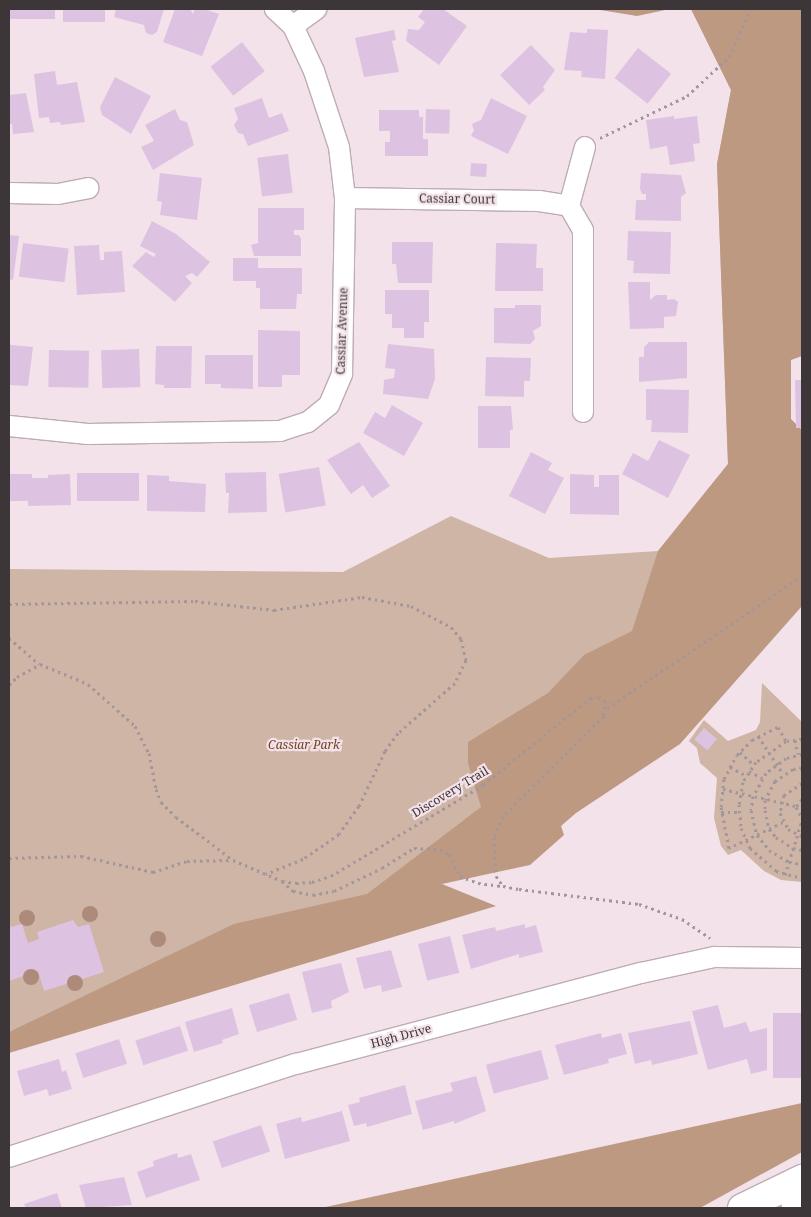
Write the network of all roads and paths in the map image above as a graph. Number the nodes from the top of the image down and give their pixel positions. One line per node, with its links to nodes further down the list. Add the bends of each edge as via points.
1 (274, 9): 4 (street, Cassiar Avenue)
2 (316, 9): 4 (street)
3 (751, 9): 5 (path, via 729,57 687,96 622,125)
4 (293, 26): 8 (street, Cassiar Avenue, via 331,118)
5 (586, 147): 9 (street)
6 (88, 188): 7 (street, via 58,194)
7 (9, 193)
8 (345, 198): 9 (street, Cassiar Court, via 539,200); 11 (street, Cassiar Avenue, via 342,374 329,405 308,422 270,431 88,434)
9 (569, 206): 10 (street, via 583,230)
10 (583, 412)
11 (9, 426)
12 (802, 576): 17 (path)
13 (9, 604): 55 (path, via 196,600 274,610 362,597 411,606 451,627 461,639 465,654 463,672 456,684 398,733 385,751 359,806 339,834 303,859)
14 (9, 638): 15 (path)
15 (40, 664): 16 (path, via 17,676); 52 (path, Discovery Trail, via 72,675 122,711 143,739 161,802 186,826)
16 (9, 685)
17 (607, 708): 58 (path, Discovery Trail, via 605,700 590,698 483,785 331,876 312,882); 59 (path, via 604,716 503,816 494,836 493,859 496,876)
18 (758, 736): 21 (path, via 780,727); 22 (path); 23 (path)
19 (802, 739): 20 (path)
20 (795, 740): 21 (path); 24 (path)
21 (786, 741): 22 (path)
22 (768, 751): 25 (path); 26 (path)
23 (740, 752): 26 (path); 27 (path)
24 (800, 754): 25 (path)
25 (776, 764): 30 (path); 32 (path)
26 (754, 766): 29 (path)
27 (730, 768): 31 (path); 34 (path)
28 (802, 768): 30 (path)
29 (749, 771): 31 (path); 32 (path)
30 (783, 774): 37 (path, via 775,781)
31 (747, 776): 35 (path)
32 (762, 778): 36 (path)
33 (802, 783): 39 (path, via 790,789)
34 (723, 789): 35 (path); 41 (path)
35 (740, 793): 36 (path); 42 (path)
36 (753, 796): 37 (path); 46 (path, via 753,823)
37 (766, 799): 39 (path); 45 (path, via 764,810)
38 (802, 799): 40 (path)
39 (781, 802): 40 (path); 44 (path)
40 (796, 806): 43 (path)
41 (721, 812): 42 (path); 48 (path, via 729,848)
42 (739, 812): 48 (path)
43 (802, 819): 47 (path)
44 (783, 822): 45 (path); 47 (path)
45 (769, 828): 46 (path); 49 (path, via 784,844)
46 (757, 834): 48 (path); 53 (path, via 769,850)
47 (800, 835): 49 (path)
48 (745, 840): 56 (path, via 758,857)
49 (794, 848): 50 (path); 53 (path)
50 (802, 850)
51 (9, 858): 52 (path, via 81,856 153,872 187,861)
52 (233, 860): 55 (path, Discovery Trail)
53 (789, 862): 54 (path); 56 (path)
54 (802, 864)
55 (266, 874): 58 (path, Discovery Trail)
56 (785, 875): 57 (path)
57 (802, 878)
58 (282, 881): 59 (path, via 293,891 313,895 334,891 414,848 440,850 449,854 460,876 478,883)
59 (503, 886): 60 (path, via 639,904 682,919)
60 (712, 939)
61 (802, 958): 62 (street, High Drive, via 714,957 641,973 296,1064)
62 (9, 1156)
63 (795, 1191): 64 (main road)
64 (742, 1208)

